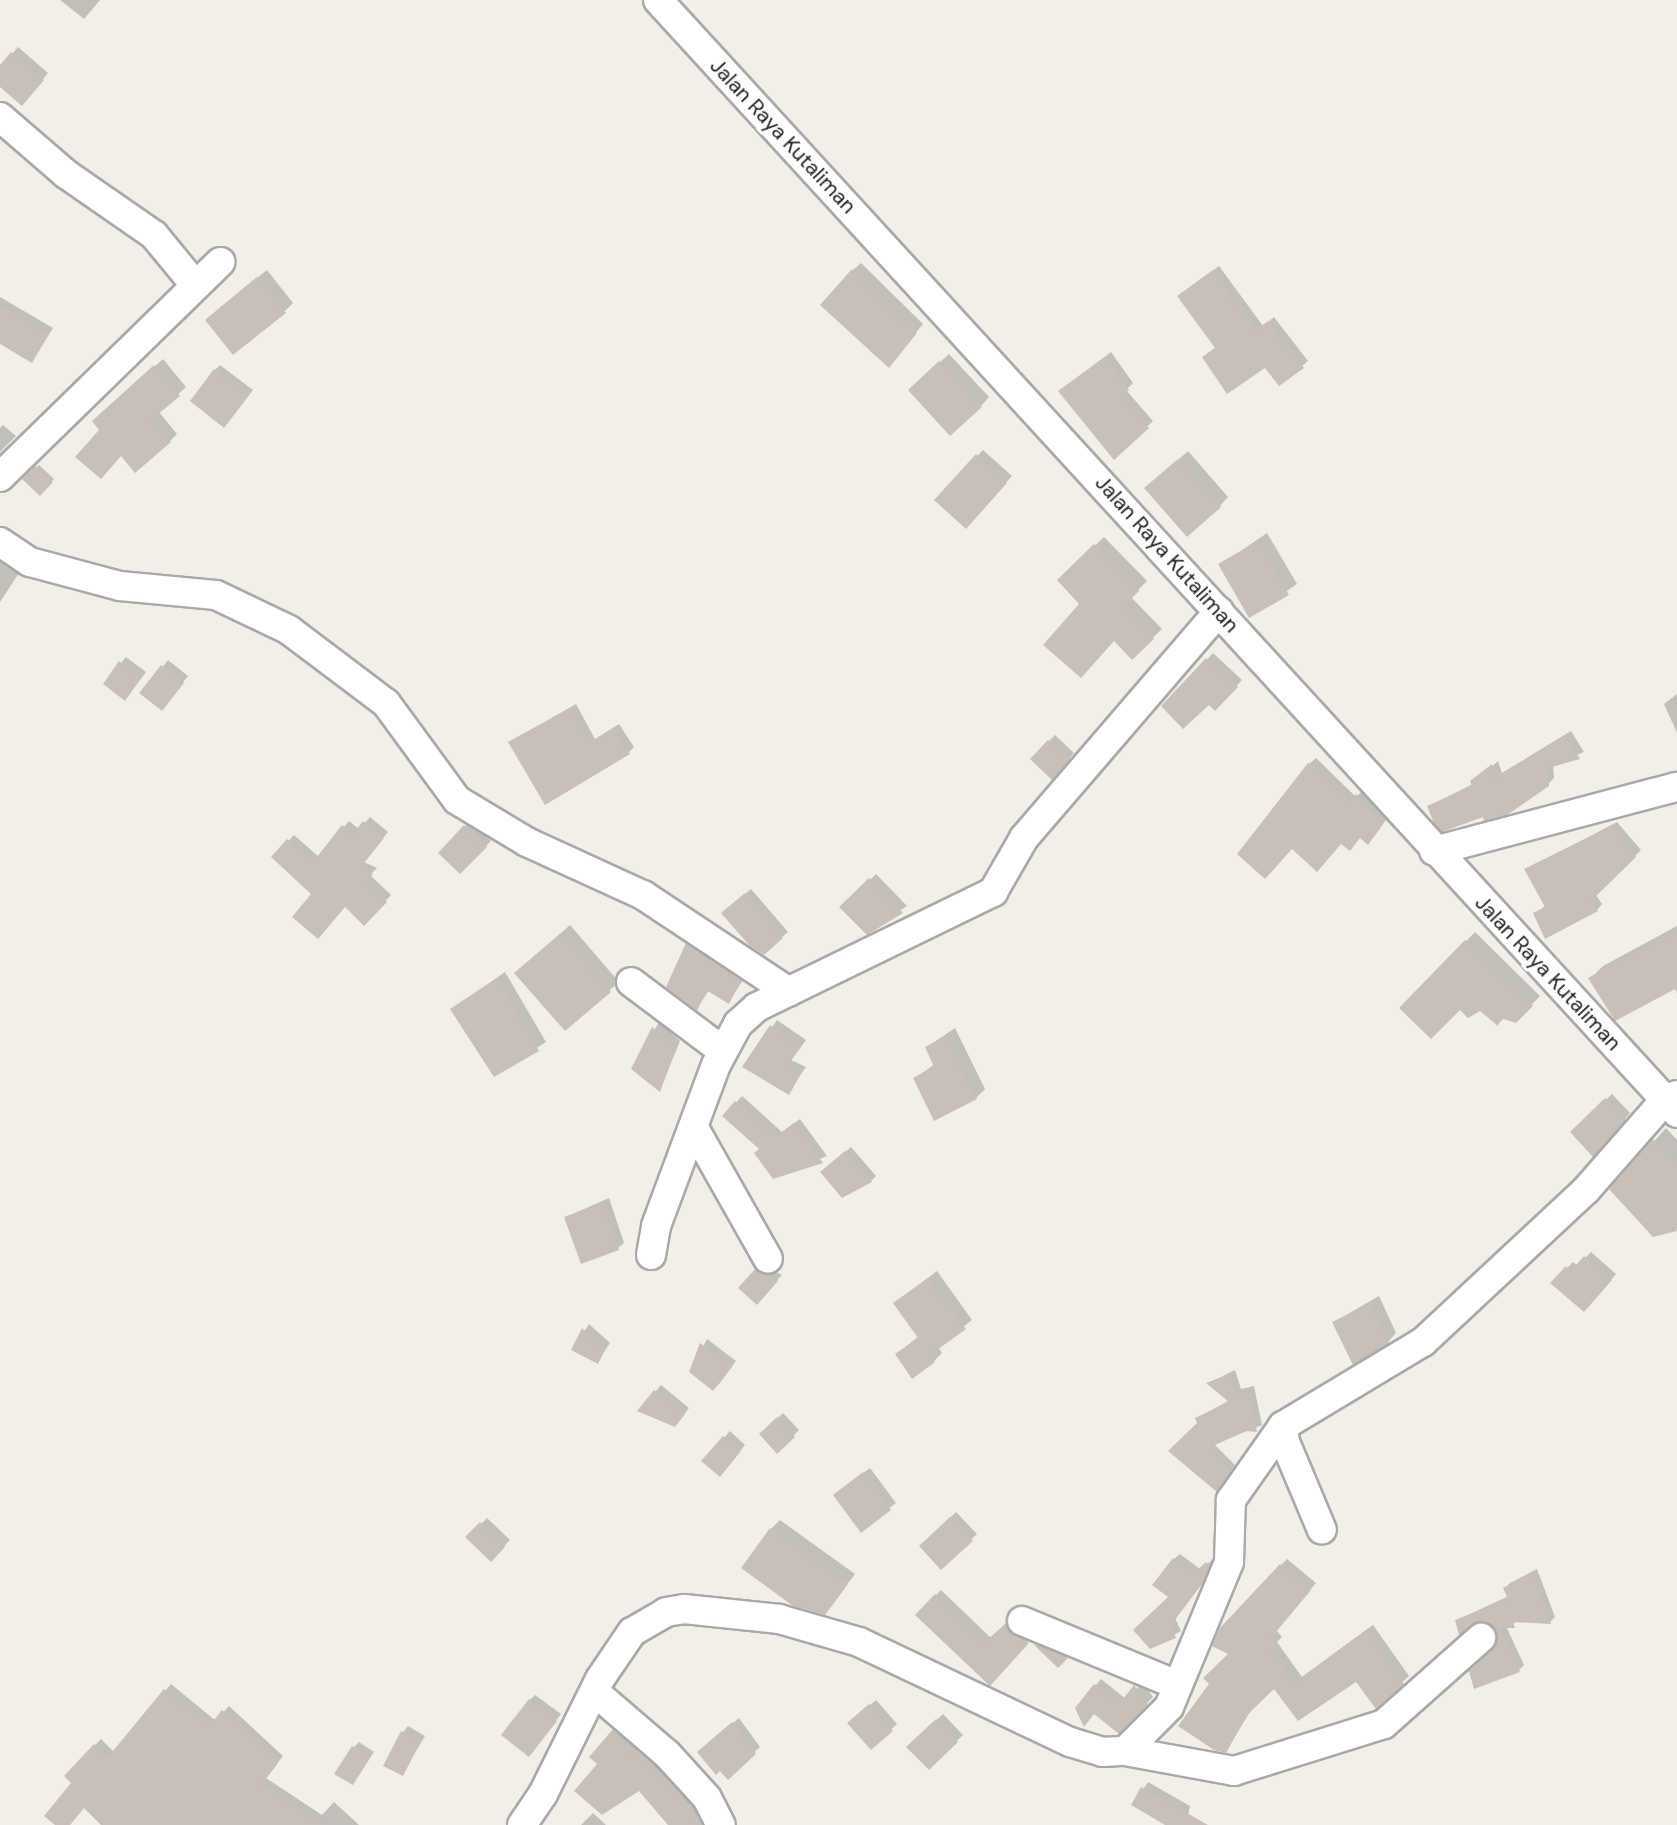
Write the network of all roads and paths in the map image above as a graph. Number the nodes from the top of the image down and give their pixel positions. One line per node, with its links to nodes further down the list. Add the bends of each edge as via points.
1 (658, 0): 7 (street, Jalan Raya Kutaliman)
2 (0, 117): 4 (street, via 66,174 154,235)
3 (220, 262): 4 (street)
4 (195, 285): 5 (street)
5 (0, 477)
6 (0, 542): 11 (street, via 30,562 120,586 216,595 289,630 386,704 457,800 527,842 643,895)
7 (1219, 611): 9 (street, Jalan Raya Kutaliman); 11 (street, via 1024,838 993,892)
8 (1677, 787): 9 (street)
9 (1434, 851): 13 (street, Jalan Raya Kutaliman)
10 (631, 982): 12 (street)
11 (789, 992): 12 (street, via 757,1007 738,1024)
12 (723, 1051): 14 (street)
13 (1673, 1103): 17 (street, via 1423,1342)
14 (694, 1128): 15 (street, via 656,1226); 16 (street)
15 (651, 1255)
16 (768, 1259)
17 (1283, 1426): 18 (street, via 1285,1442); 21 (street, via 1231,1500 1229,1562)
18 (1322, 1530)
19 (1023, 1621): 21 (street)
20 (1481, 1638): 23 (street, via 1384,1724 1234,1771)
21 (1177, 1685): 23 (street, via 1169,1707)
22 (596, 1693): 23 (street, via 632,1632 666,1612 684,1609 779,1619 859,1642 1070,1742 1103,1752); 24 (street); 25 (street, via 667,1754 707,1798)
23 (1125, 1751)
24 (522, 1825)
25 (721, 1825)

